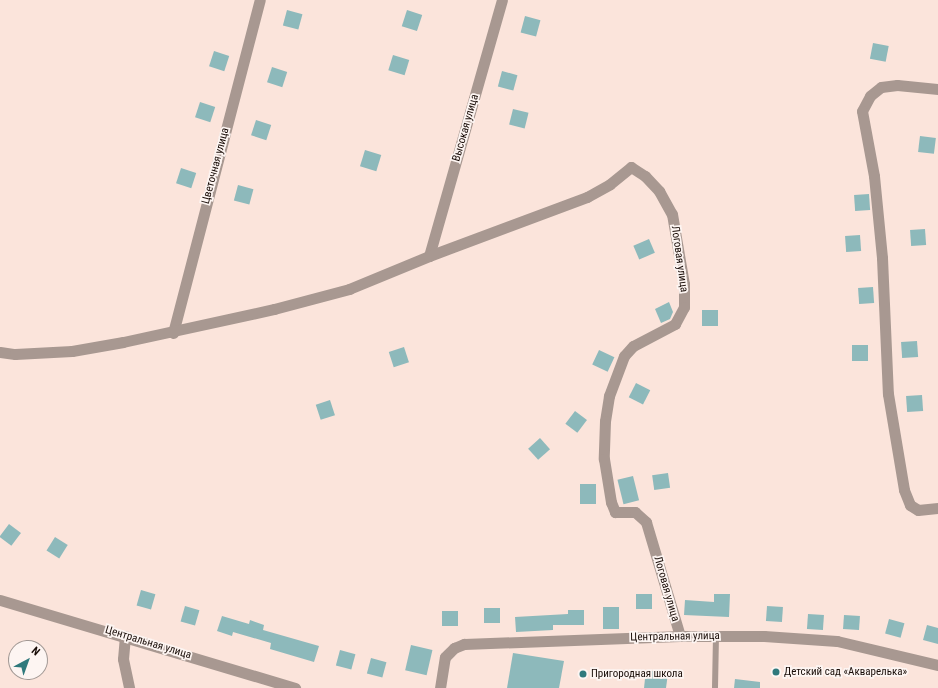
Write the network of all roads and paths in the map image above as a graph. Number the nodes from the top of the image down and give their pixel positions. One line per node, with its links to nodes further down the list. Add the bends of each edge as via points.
1 (260, 0): 5 (street, Цветочная улица)
2 (502, 0): 4 (street, Высокая улица)
3 (938, 88): 7 (street, via 897,85 881,87 870,96 862,111 874,176 882,258 888,394 904,490 910,505 918,510)
4 (429, 256): 5 (street, via 349,290); 10 (street, Логовая улица, via 587,198 631,167 659,191 672,214 684,284 684,307 675,324 633,346 624,356 609,396 605,421 604,459 615,512 635,512 646,522)
5 (173, 332): 6 (street, via 72,351 15,354)
6 (0, 352)
7 (938, 508)
8 (0, 600): 9 (street, Центральная улица)
9 (125, 636): 13 (street, via 123,659); 14 (street, Центральная улица)
10 (680, 636): 11 (street, Центральная улица); 15 (street, Центральная улица, via 464,644 454,648 445,657)
11 (716, 637): 12 (street, Центральная улица, via 764,636 837,641); 16 (lane)
12 (938, 665)
13 (129, 688)
14 (295, 688)
15 (440, 688)
16 (715, 688)

